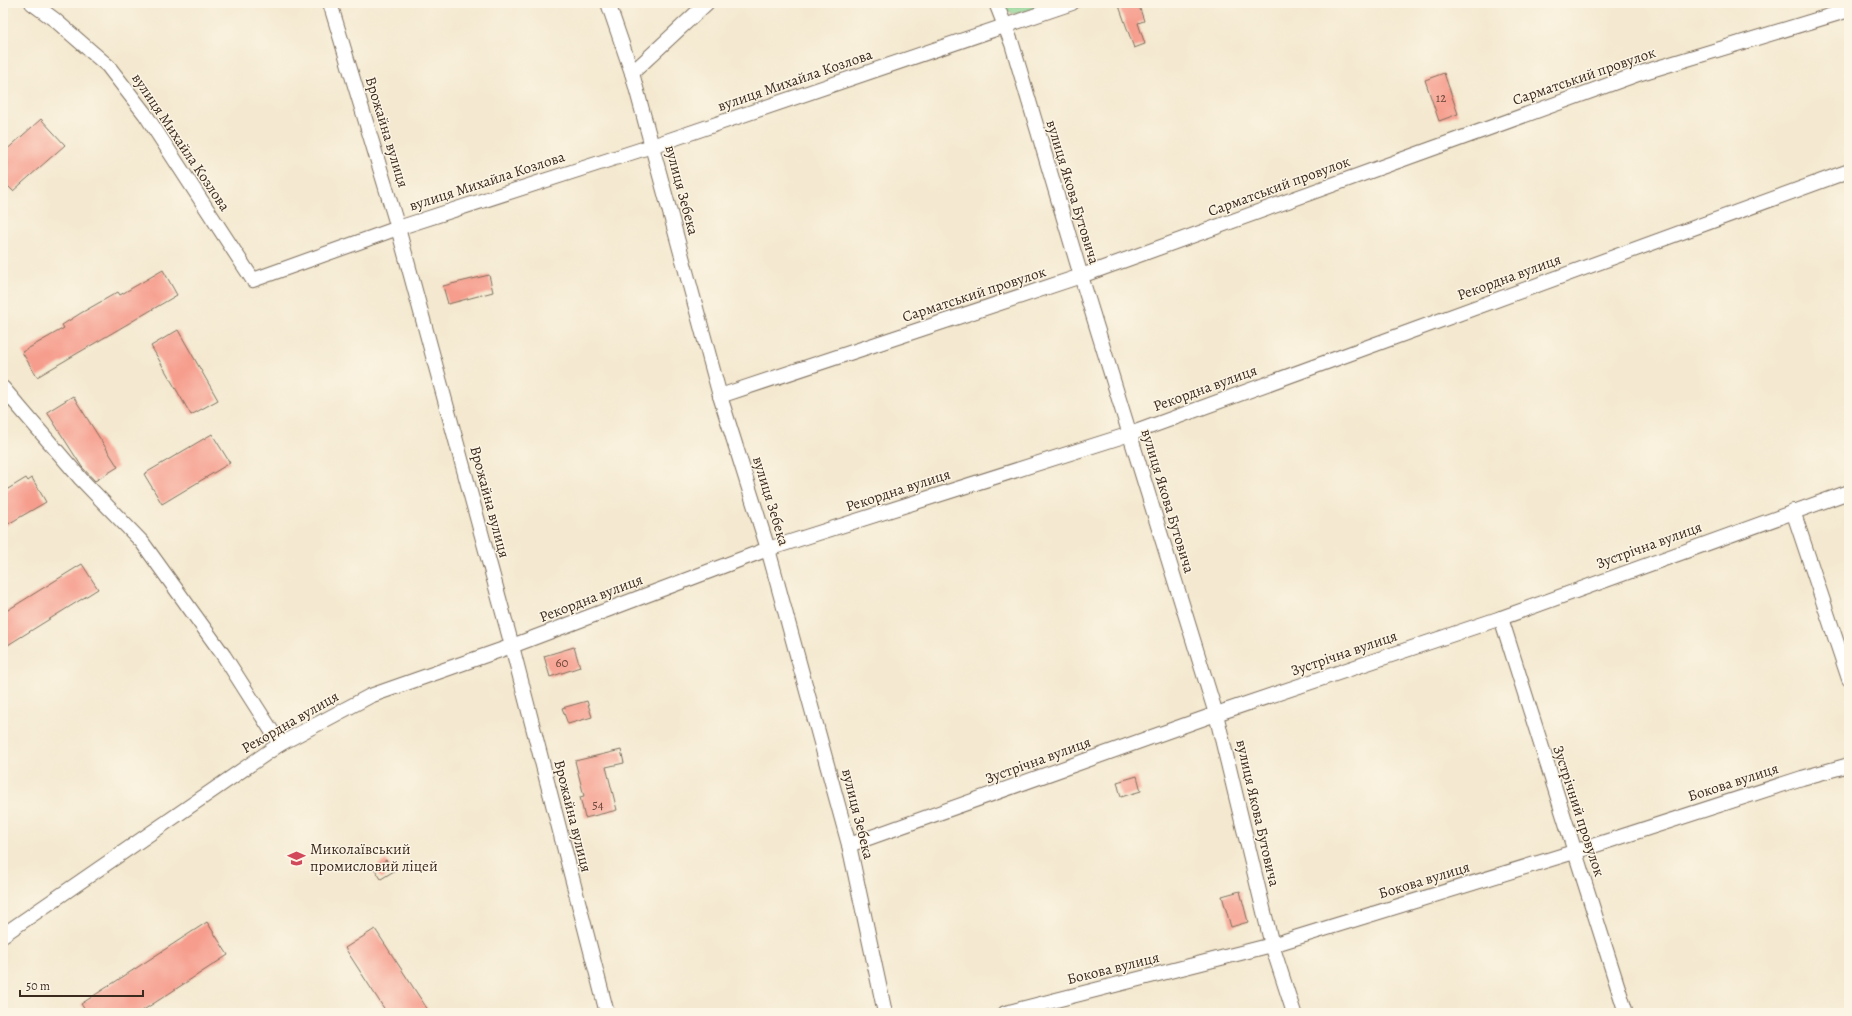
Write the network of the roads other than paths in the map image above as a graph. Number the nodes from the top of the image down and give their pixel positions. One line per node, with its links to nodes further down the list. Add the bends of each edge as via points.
1 (32, 3): 12 (street, вулиця Михайла Козлова, via 108,66 145,114 253,280)
2 (330, 3): 12 (street, Врожайна вулиця)
3 (608, 3): 9 (street, вулиця Зебека)
4 (707, 3): 9 (street)
5 (996, 3): 8 (street, вулиця Якова Бутовича)
6 (1072, 3): 8 (street, вулиця Михайла Козлова)
7 (1849, 10): 13 (street, Сарматський провулок, via 1641,73)
8 (1005, 26): 10 (street, вулиця Михайла Козлова); 13 (street, вулиця Якова Бутовича)
9 (632, 73): 10 (street, вулиця Зебека)
10 (652, 146): 12 (street, вулиця Михайла Козлова); 15 (street, вулиця Зебека)
11 (1849, 171): 16 (street, Рекордна вулиця)
12 (398, 228): 21 (street, Врожайна вулиця)
13 (1081, 276): 15 (street, Сарматський провулок); 16 (street, вулиця Якова Бутовича)
14 (3, 388): 24 (street, via 81,479 142,542 224,656)
15 (720, 396): 19 (street, вулиця Зебека)
16 (1130, 434): 19 (street, Рекордна вулиця); 23 (street, вулиця Якова Бутовича)
17 (1849, 492): 18 (street, Зустрічна вулиця)
18 (1793, 511): 20 (street, Зустрічна вулиця); 22 (street)
19 (768, 549): 21 (street, Рекордна вулиця); 26 (street, вулиця Зебека)
20 (1500, 618): 23 (street, Зустрічна вулиця); 27 (street, Зустрічний провулок)
21 (512, 646): 24 (street, Рекордна вулиця, via 370,696); 30 (street, Врожайна вулиця)
22 (1849, 679)
23 (1216, 714): 26 (street, Зустрічна вулиця); 29 (street, вулиця Якова Бутовича)
24 (280, 744): 28 (street, Рекордна вулиця)
25 (1849, 765): 27 (street, Бокова вулиця)
26 (849, 844): 31 (street, вулиця Зебека)
27 (1574, 852): 29 (street, Бокова вулиця); 34 (street, Зустрічний провулок)
28 (3, 935)
29 (1272, 945): 32 (street, Бокова вулиця); 33 (street, вулиця Якова Бутовича)
30 (606, 1013)
31 (885, 1013)
32 (1005, 1013)
33 (1294, 1013)
34 (1626, 1013)

